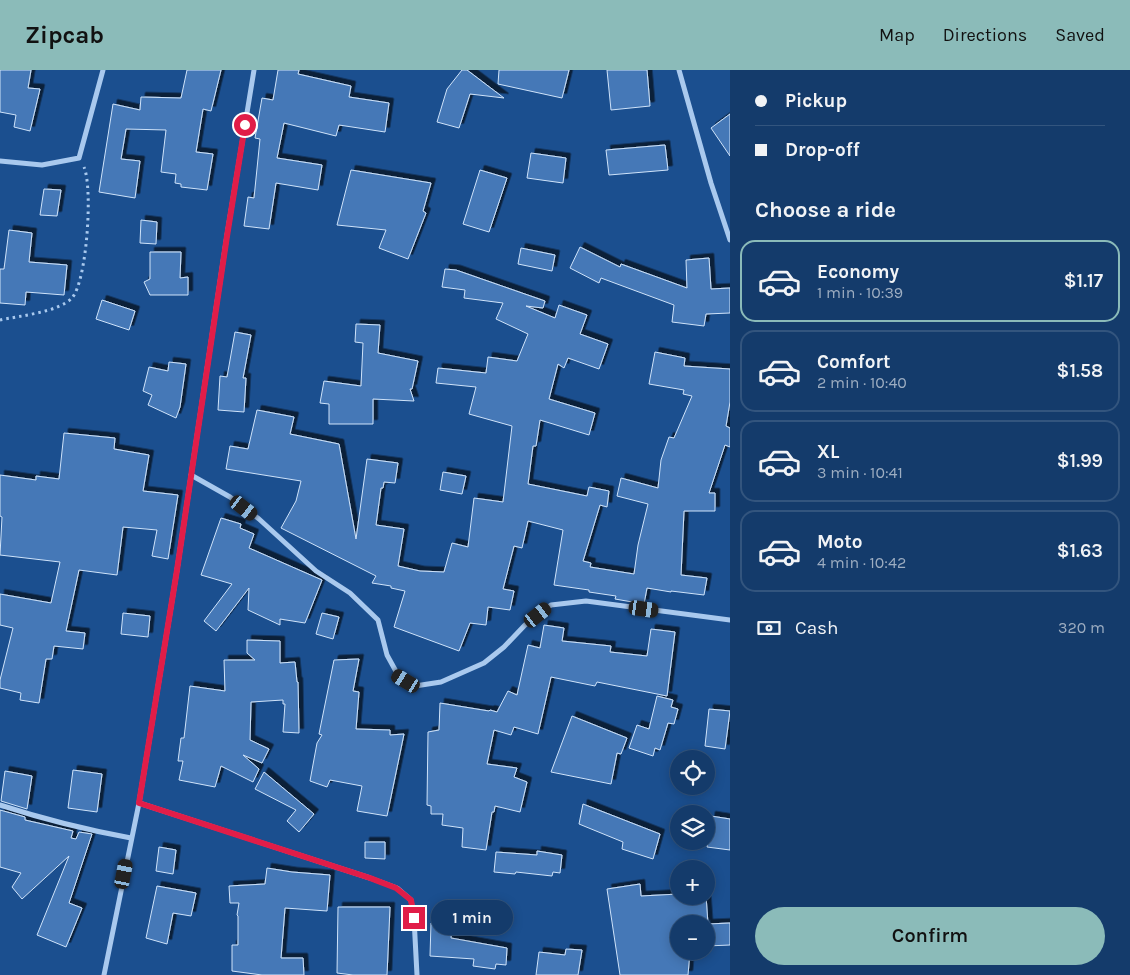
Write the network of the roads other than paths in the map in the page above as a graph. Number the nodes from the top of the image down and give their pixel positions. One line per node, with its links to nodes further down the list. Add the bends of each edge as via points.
1 (103, 70): 4 (street, via 79,158 42,165)
2 (254, 70): 6 (street)
3 (680, 70): 5 (street)
4 (0, 161)
5 (730, 240)
6 (191, 475): 7 (street, via 230,496 316,571 350,593 378,620 386,654 398,675 415,686 441,682 484,663 551,605 586,601); 8 (street)
7 (730, 620)
8 (139, 803): 10 (street); 12 (street, via 396,888 411,900)
9 (0, 805): 10 (street, via 75,827)
10 (131, 838): 11 (street)
11 (104, 975)
12 (417, 975)

